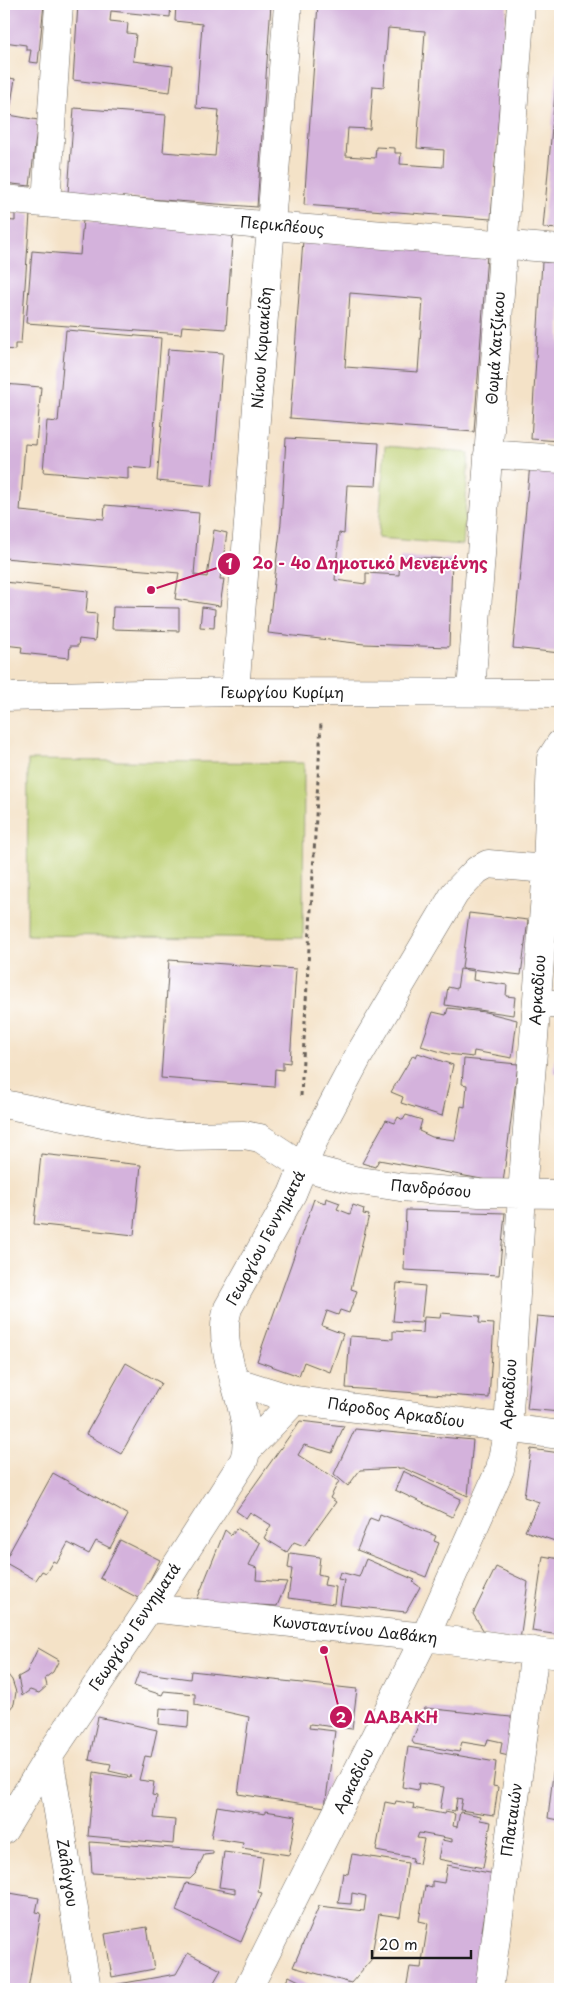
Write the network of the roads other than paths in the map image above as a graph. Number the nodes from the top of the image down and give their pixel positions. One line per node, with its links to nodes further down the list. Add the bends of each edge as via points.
1 (59, 4): 5 (street)
2 (288, 4): 6 (street, Νίκου Κυριακίδη)
3 (521, 4): 7 (street, Θωμά Χατζίκου)
4 (4, 199): 5 (street, Περικλέους)
5 (46, 203): 6 (street, Περικλέους)
6 (271, 226): 7 (street, Περικλέους); 11 (street, Νίκου Κυριακίδη)
7 (504, 245): 8 (street, Περικλέους); 9 (street, Θωμά Χατζίκου)
8 (560, 249)
9 (488, 454): 10 (street); 12 (street, Θωμά Χατζίκου)
10 (560, 460)
11 (235, 692): 12 (street, Γεωργίου Κυρίμη); 14 (street, Γεωργίου Κυρίμη)
12 (471, 692): 13 (street, Γεωργίου Κυρίμη)
13 (560, 693)
14 (4, 697)
15 (560, 744): 16 (street, Αρκαδίου, via 551,758)
16 (547, 869): 17 (street, Αρκαδίου); 19 (street, Γεωργίου Γεννηματά, via 488,864 477,870 455,893 360,1056 314,1140)
17 (548, 1003): 20 (street, Αρκαδίου)
18 (4, 1104): 19 (street, Πανδρόσου, via 142,1132 260,1138)
19 (304, 1166): 20 (street, Πανδρόσου, via 354,1180 400,1187); 22 (street, Γεωργίου Γεννηματά, via 292,1194 228,1308 224,1328)
20 (522, 1194): 21 (street, Πανδρόσου); 24 (street, Αρκαδίου)
21 (560, 1194)
22 (234, 1381): 23 (street, Πάροδος Αρκαδίου); 26 (street, Γεωργίου Γεννηματά)
23 (295, 1400): 24 (street, Πάροδος Αρκαδίου); 26 (street)
24 (508, 1429): 25 (street, Πάροδος Αρκαδίου); 28 (street, Αρκαδίου, via 494,1486)
25 (560, 1435)
26 (248, 1449): 27 (street, Γεωργίου Γεννηματά)
27 (149, 1608): 28 (street, Κωνσταντίνου Δαβάκη); 30 (street, Γεωργίου Γεννηματά)
28 (425, 1637): 29 (street, Κωνσταντίνου Δαβάκη); 33 (street, Αρκαδίου)
29 (548, 1653): 34 (street, Πλαταιών)
30 (49, 1756): 31 (street, Γεωργίου Γεννηματά); 32 (street, Ζαλόγγου)
31 (4, 1830)
32 (87, 1989)
33 (248, 1989)
34 (489, 1989)

